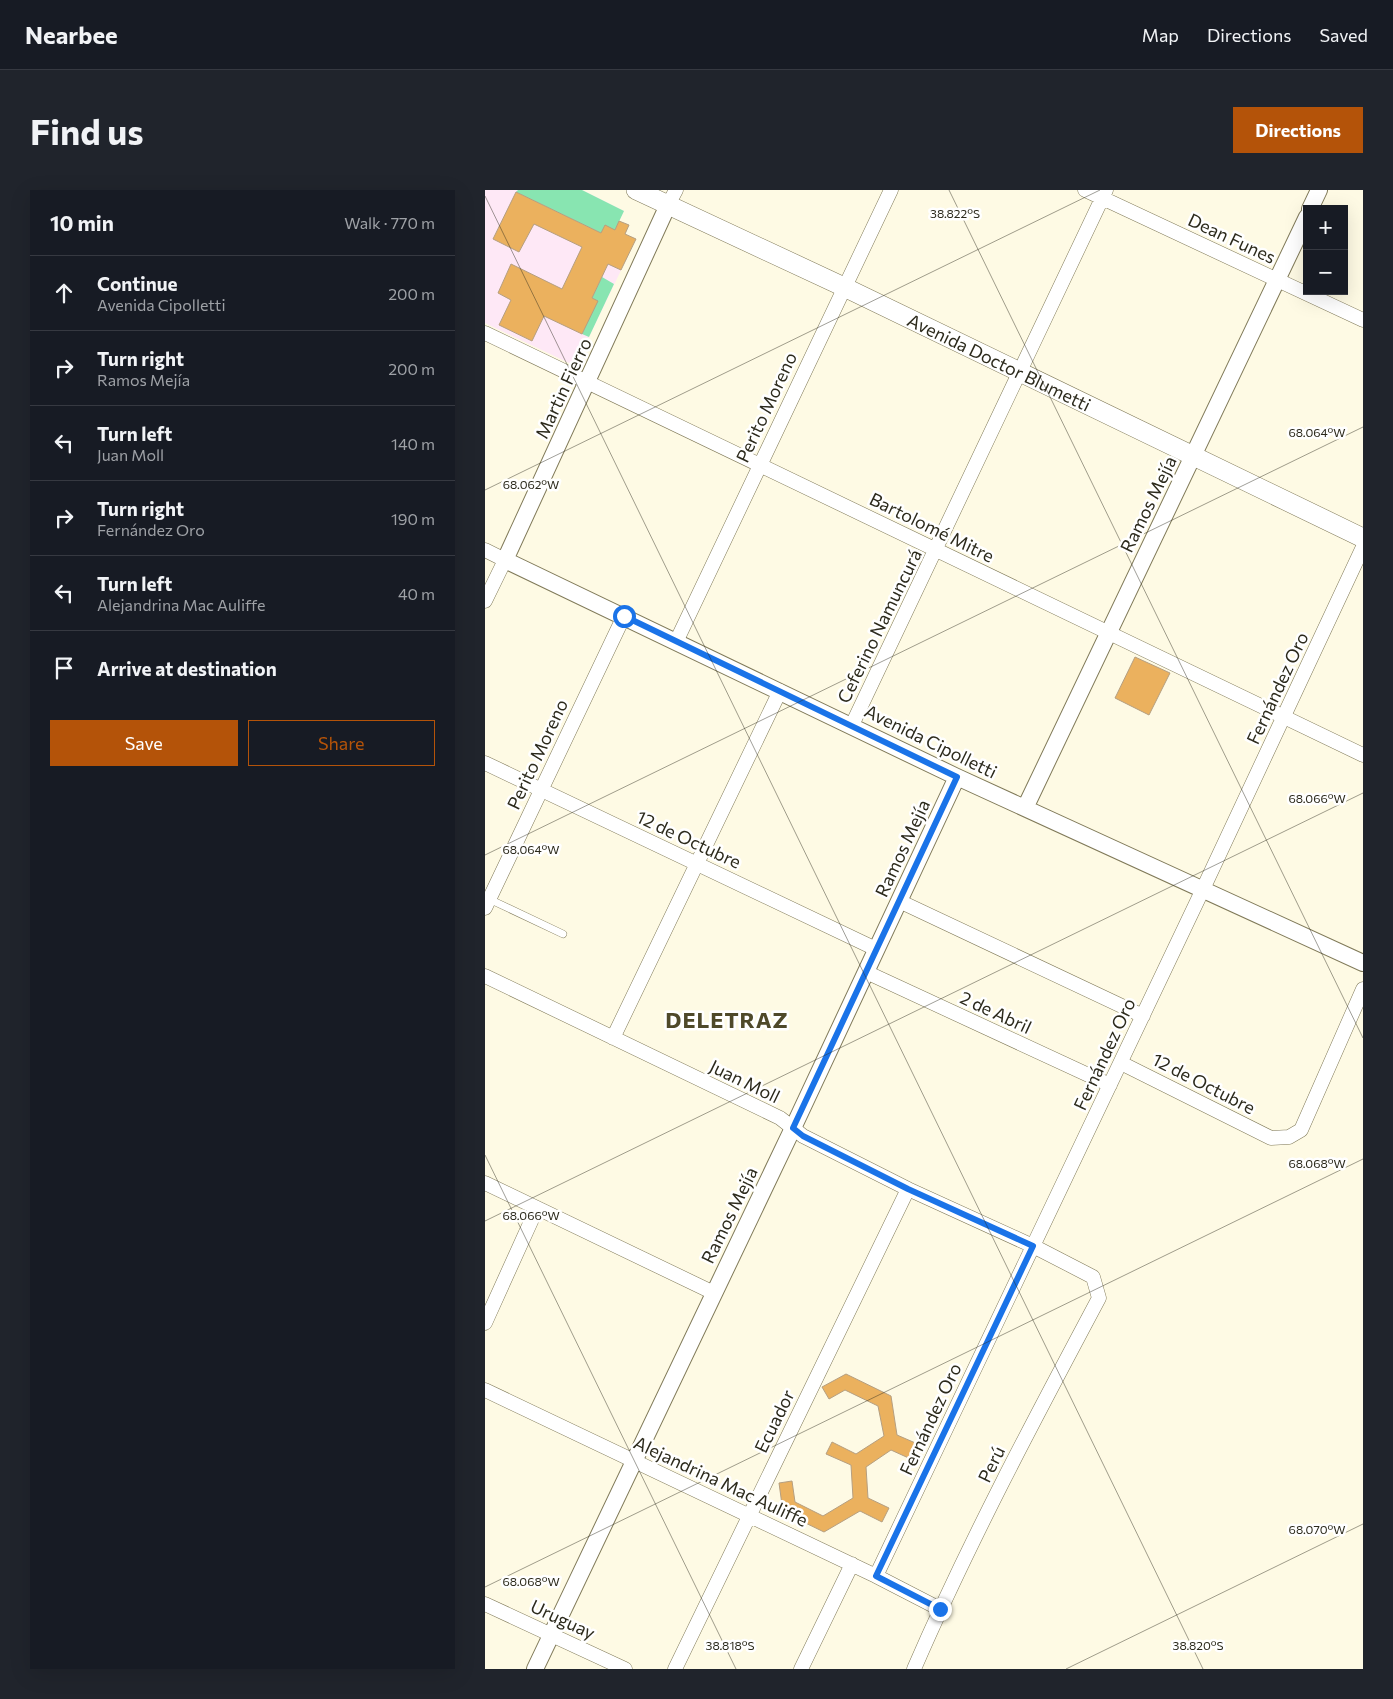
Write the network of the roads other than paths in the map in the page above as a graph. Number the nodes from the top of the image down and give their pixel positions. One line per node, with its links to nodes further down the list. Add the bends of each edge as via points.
1 (636, 190): 6 (main road, Avenida Doctor Blumetti)
2 (891, 190): 10 (street, Perito Moreno)
3 (1085, 190): 5 (street, Dean Funes)
4 (1319, 190): 7 (street)
5 (1104, 194): 9 (street, Dean Funes); 13 (street, Ceferino Namuncurá)
6 (672, 198): 10 (main road, Avenida Doctor Blumetti); 14 (street, Martin Fierro)
7 (1312, 205)
8 (1303, 225): 9 (street, Ramos Mejía)
9 (1277, 280): 11 (street, Dean Funes); 15 (street, Ramos Mejía)
10 (844, 287): 13 (main road, Avenida Doctor Blumetti); 16 (street, Perito Moreno)
11 (1363, 320)
12 (485, 333): 14 (street, Bartolomé Mitre)
13 (1019, 372): 15 (main road, Avenida Doctor Blumetti); 20 (street, Ceferino Namuncurá)
14 (587, 382): 16 (street, Bartolomé Mitre); 21 (street, Martin Fierro)
15 (1193, 457): 17 (main road, Avenida Doctor Blumetti); 24 (street, Ramos Mejía)
16 (759, 465): 20 (street, Bartolomé Mitre); 25 (street, Perito Moreno)
17 (1363, 538)
18 (1363, 547): 27 (street, Fernández Oro)
19 (485, 550): 21 (street, Avenida Cipolletti)
20 (936, 550): 24 (street, Bartolomé Mitre); 28 (street, Ceferino Namuncurá)
21 (505, 560): 22 (street, Martin Fierro); 23 (street, Avenida Cipolletti)
22 (485, 602)
23 (624, 616): 25 (street, Avenida Cipolletti); 32 (street, Perito Moreno)
24 (1109, 632): 27 (street, Bartolomé Mitre); 33 (street, Ramos Mejía)
25 (676, 642): 26 (street, Avenida Cipolletti)
26 (779, 691): 28 (street, Avenida Cipolletti); 34 (street)
27 (1284, 717): 29 (street, Bartolomé Mitre); 35 (street, Fernández Oro)
28 (852, 725): 31 (street, Avenida Cipolletti)
29 (1363, 755)
30 (485, 763): 32 (street, 12 de Octubre)
31 (957, 777): 33 (street, Avenida Cipolletti); 36 (street, Ramos Mejía)
32 (541, 790): 34 (street, 12 de Octubre); 37 (street, Perito Moreno)
33 (1025, 808): 35 (street, Avenida Cipolletti)
34 (697, 864): 39 (street, 12 de Octubre); 45 (street)
35 (1203, 889): 40 (street, Avenida Cipolletti); 44 (street, Fernández Oro)
36 (899, 901): 39 (street, Ramos Mejía); 44 (street)
37 (487, 904): 38 (lane)
38 (563, 934)
39 (876, 949): 41 (street, Ramos Mejía)
40 (1363, 963)
41 (865, 972): 47 (street, 2 de Abril); 48 (street, Ramos Mejía)
42 (485, 976): 45 (street, Juan Moll)
43 (1363, 989): 46 (street, 12 de Octubre, via 1301,1130 1289,1136 1271,1138)
44 (1143, 1016): 46 (street, Fernández Oro)
45 (613, 1038): 48 (street, Juan Moll, via 780,1118)
46 (1121, 1062): 47 (street, Fernández Oro)
47 (1110, 1085): 52 (street, Fernández Oro)
48 (793, 1128): 50 (street, Juan Moll); 54 (street, Ramos Mejía)
49 (485, 1183): 51 (street)
50 (908, 1189): 52 (street, Juan Moll); 58 (street, Ecuador)
51 (537, 1208): 54 (street); 55 (street)
52 (1033, 1246): 53 (street, Juan Moll); 60 (street, Fernández Oro)
53 (1093, 1277): 62 (street, Perú, via 1099,1298)
54 (714, 1293): 57 (street, Ramos Mejía)
55 (485, 1323)
56 (485, 1390): 57 (street, Alejandrina Mac Auliffe)
57 (635, 1462): 58 (street, Alejandrina Mac Auliffe); 63 (street, Ramos Mejía)
58 (749, 1515): 59 (street, Alejandrina Mac Auliffe); 66 (street, Ecuador)
59 (852, 1564): 60 (street, Alejandrina Mac Auliffe); 67 (street)
60 (876, 1576): 62 (street, Alejandrina Mac Auliffe)
61 (485, 1604): 63 (street, Uruguay)
62 (940, 1609): 68 (street, Perú)
63 (552, 1635): 64 (street, Ramos Mejía); 65 (street, Uruguay)
64 (535, 1669)
65 (625, 1669)
66 (675, 1669)
67 (801, 1669)
68 (914, 1669)

